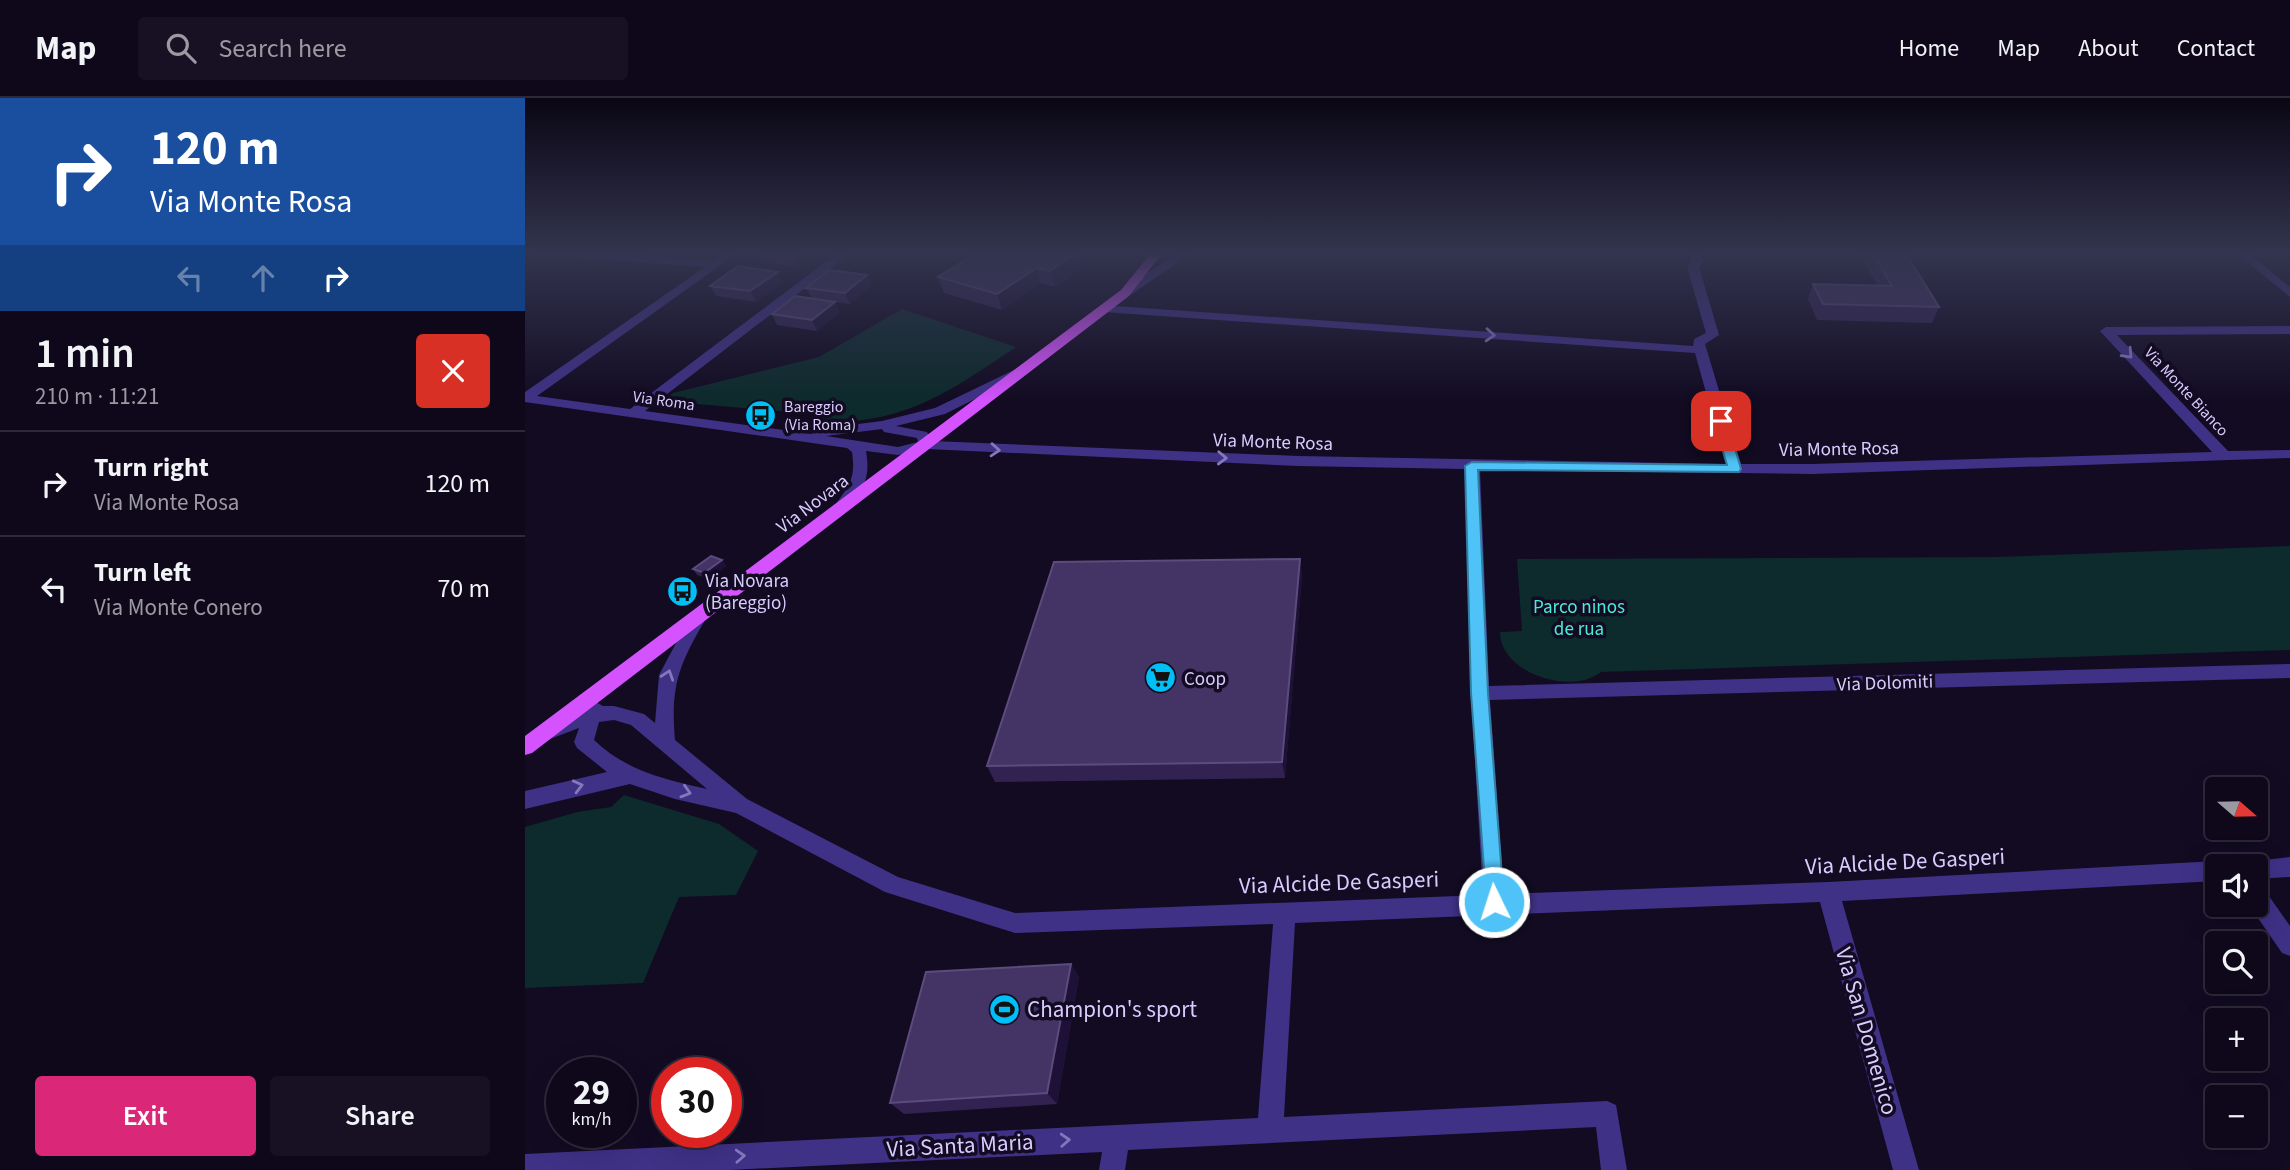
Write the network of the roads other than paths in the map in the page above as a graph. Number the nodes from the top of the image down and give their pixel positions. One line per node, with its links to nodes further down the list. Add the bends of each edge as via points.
1 (663, 302): 9 (street)
2 (781, 302): 10 (street)
3 (1112, 302): 5 (main road, Via Novara)
4 (1703, 302): 7 (street, via 1713,335 1698,342)
5 (1104, 308): 7 (street, one-way to 7); 8 (main road, Via Novara)
6 (2290, 330): 16 (street, Via Monte Bianco, one-way to 16, via 2106,331)
7 (1700, 350): 18 (street)
8 (1028, 366): 11 (street, via 940,411); 13 (main road, Via Novara)
9 (525, 398): 10 (street, Via Roma)
10 (633, 413): 12 (street, Via Roma)
11 (849, 429): 12 (street); 13 (street, via 914,432 922,435)
12 (797, 435): 14 (street)
13 (927, 445): 14 (street, via 898,451); 17 (street, Via Monte Rosa, one-way to 17); 19 (main road, Via Novara)
14 (853, 446): 19 (street, via 859,450 862,471)
15 (2290, 454): 16 (street, Via Monte Rosa)
16 (2224, 456): 18 (street, Via Monte Rosa)
17 (1472, 466): 18 (street, Via Monte Rosa); 23 (street)
18 (1735, 469)
19 (839, 511): 20 (main road, Via Novara)
20 (699, 615): 22 (main road, Via Novara); 26 (street, one-way to 20, via 662,697 667,672)
21 (2290, 671): 23 (street, Via Dolomiti)
22 (606, 686): 24 (street, Via Alcide De Gasperi); 25 (main road, Via Novara)
23 (1480, 693): 35 (street)
24 (590, 715): 25 (street, Via Alcide De Gasperi); 26 (street, Via Alcide De Gasperi, via 614,713 637,719); 28 (street, Via Alcide De Gasperi, via 584,742 596,756)
25 (542, 734): 27 (main road, Via Novara)
26 (666, 742): 30 (street, Via Alcide De Gasperi)
27 (525, 747)
28 (632, 775): 29 (street, Via Alcide De Gasperi, one-way to 28); 30 (street, Via Alcide De Gasperi, one-way to 30)
29 (525, 800)
30 (740, 805): 36 (street, Via Alcide De Gasperi, via 893,885 1015,923)
31 (2290, 867): 32 (street)
32 (2268, 868)
33 (2205, 872): 34 (street, Via Alcide De Gasperi)
34 (1828, 892): 35 (street, Via Alcide De Gasperi); 44 (street, Via San Domenico)
35 (1494, 902): 36 (street, Via Alcide De Gasperi)
36 (1285, 911): 39 (street)
37 (2268, 913): 38 (street)
38 (2290, 945)
39 (1270, 1130): 40 (street, Via Santa Maria); 43 (street, Via Santa Maria, via 1607,1114)
40 (1117, 1138): 41 (street, Via Santa Maria, one-way to 40); 42 (street)
41 (525, 1167)
42 (1112, 1170)
43 (1614, 1170)
44 (1906, 1170)

